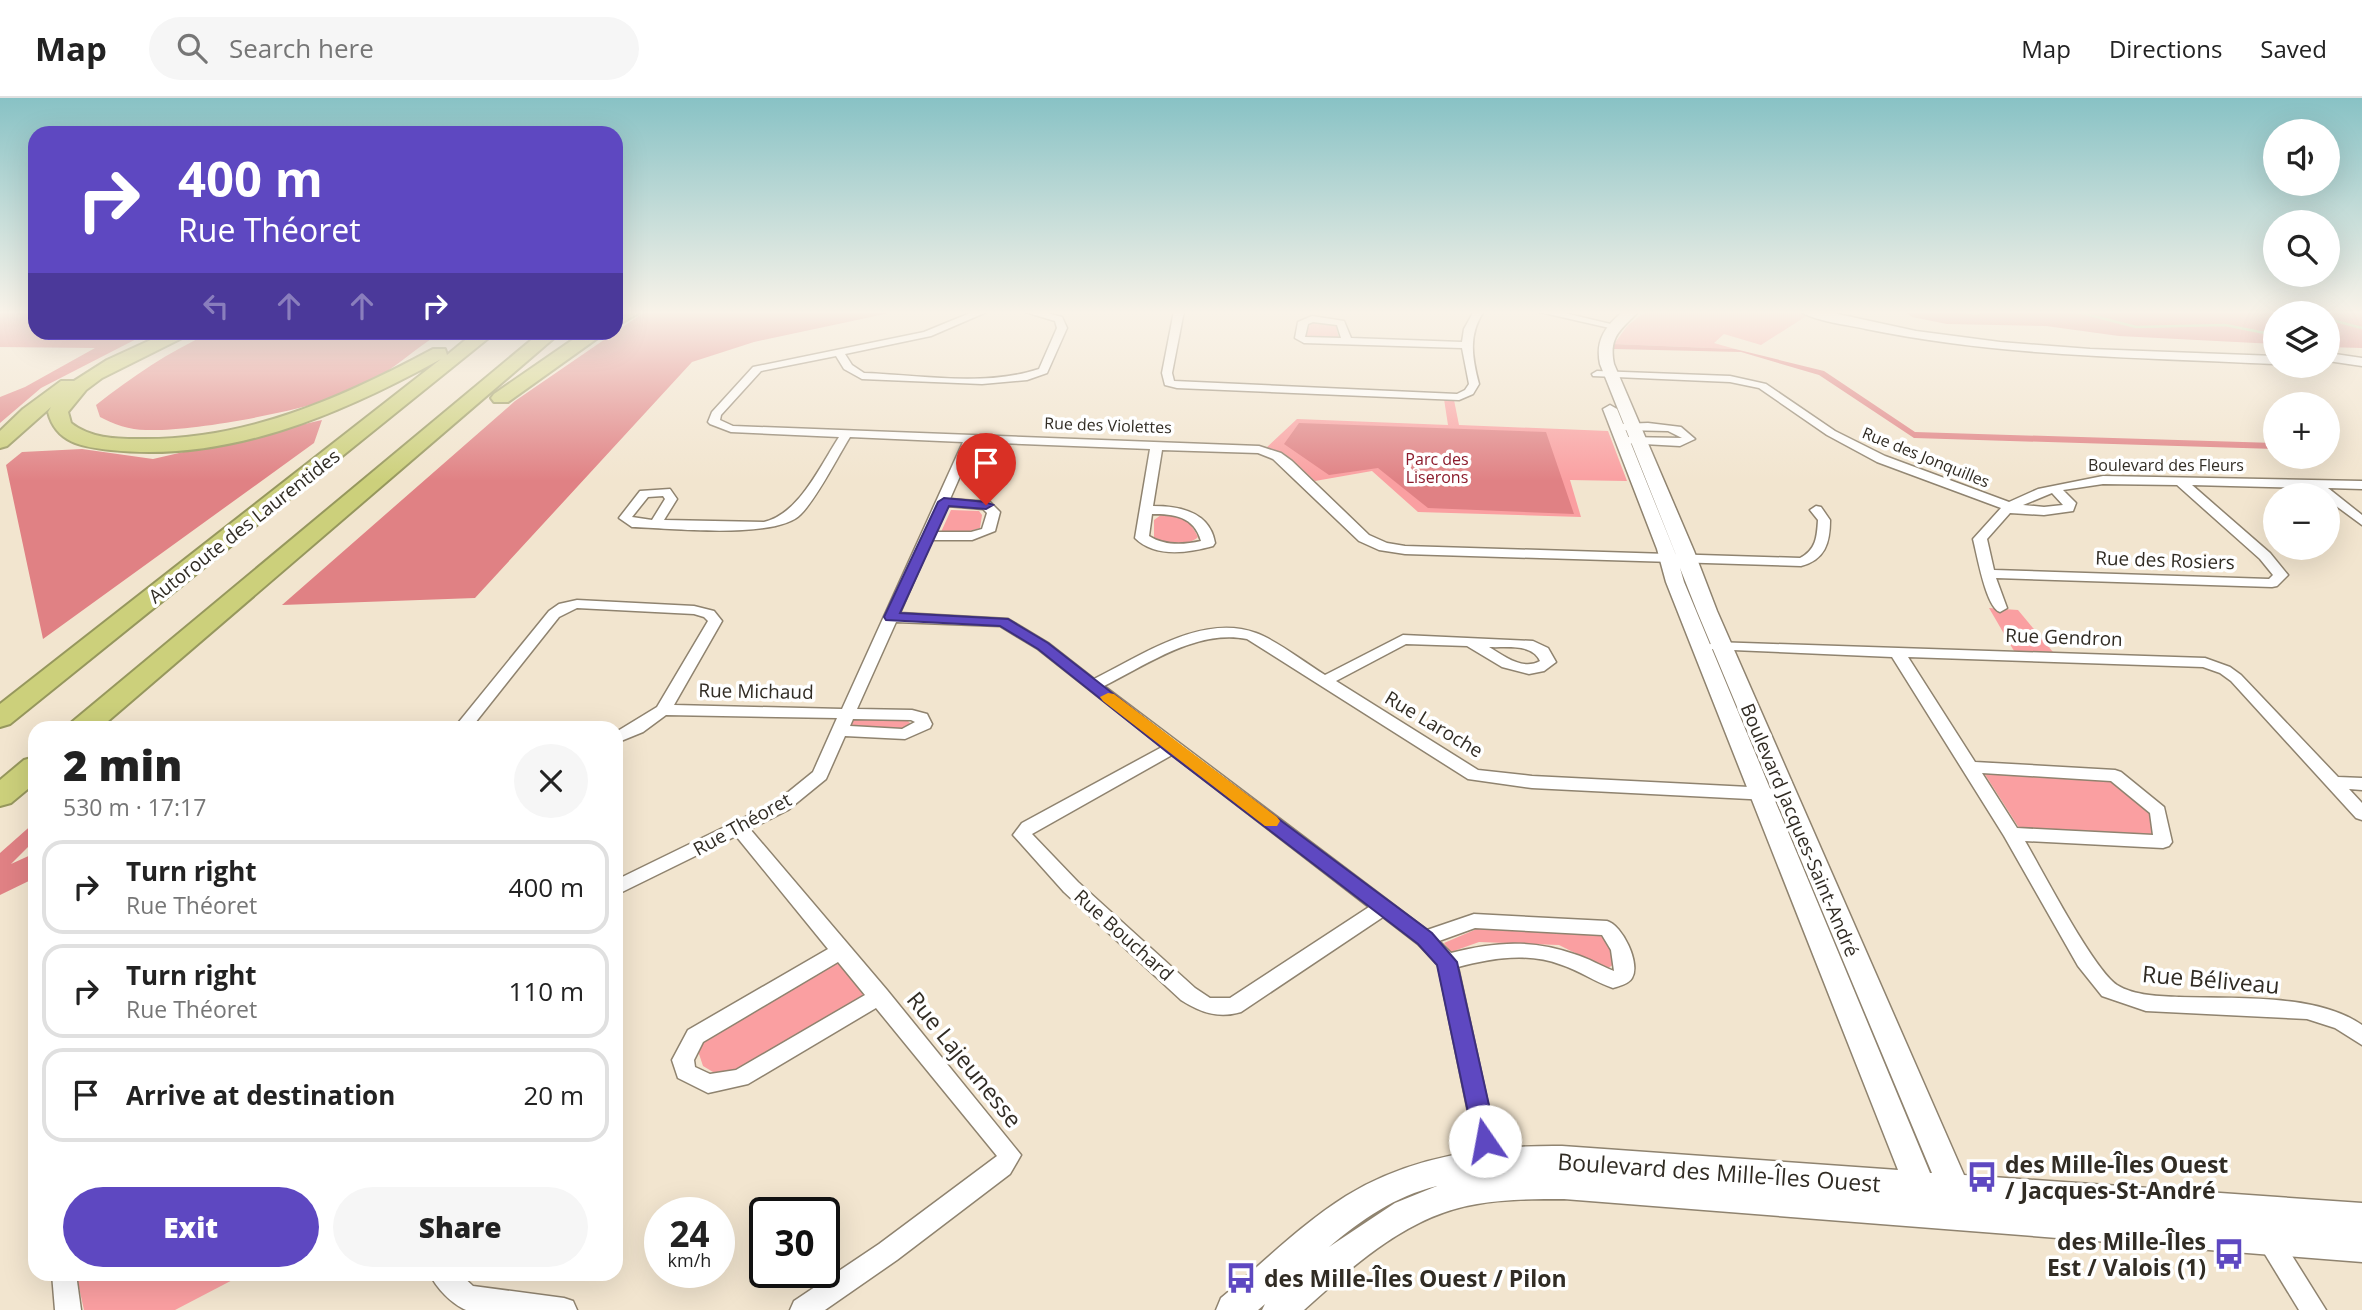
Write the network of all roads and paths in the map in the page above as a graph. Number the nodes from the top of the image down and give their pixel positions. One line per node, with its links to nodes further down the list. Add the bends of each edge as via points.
1 (99, 368): 17 (highway, via 30,414)
2 (110, 368): 3 (highway, via 75,389 58,412 62,426 86,439 130,446 241,435 352,399)
3 (414, 368)
4 (442, 368): 44 (highway, Autoroute des Laurentides)
5 (511, 368): 19 (highway)
6 (545, 368): 19 (highway)
7 (764, 368): 15 (street, Rue des Violettes, via 757,369 714,422 731,429)
8 (849, 368): 9 (street, via 862,376 1006,381 1032,377)
9 (1045, 368)
10 (1168, 368): 11 (street, via 1170,383 1177,385 1459,397 1474,384)
11 (1470, 368)
12 (1599, 368): 14 (street, Boulevard Jacques-Saint-André)
13 (1604, 368): 14 (street, Boulevard Jacques-Saint-André)
14 (1604, 374): 27 (street, Rue des Jonquilles, via 1730,379 1762,386 1853,446); 33 (street, Boulevard Jacques-Saint-André)
15 (847, 433): 16 (street, Rue des Violettes); 31 (street, via 796,513 782,522 764,526)
16 (971, 438): 18 (street, Rue des Violettes); 25 (street, Rue Théoret)
17 (0, 442)
18 (1157, 445): 28 (street); 33 (street, Rue des Violettes, via 1247,449 1277,456 1360,534 1384,547)
19 (405, 459): 45 (highway)
20 (2178, 480): 21 (street, Boulevard des Fleurs); 24 (street, Boulevard des Fleurs, via 2104,480); 34 (street, Rue des Rosiers, via 2281,575 2272,583)
21 (2281, 483)
22 (2340, 485): 23 (street, Boulevard des Fleurs)
23 (2362, 485)
24 (2055, 489): 27 (street, Boulevard des Fleurs); 27 (street, via 2070,503 2069,508)
25 (944, 502): 32 (street, Rue Théoret); 32 (street, via 986,505 993,512 988,531 972,536)
26 (2340, 504): 30 (street)
27 (2010, 507): 34 (street, Boulevard des Fleurs, via 1980,539)
28 (1148, 510): 28 (street, via 1142,538 1154,546 1194,548 1208,543 1196,520 1183,511)
29 (1816, 510): 33 (street, Rue des Violettes, via 1824,520 1821,549 1808,560)
30 (2362, 521)
31 (656, 523)
32 (927, 536): 36 (street, Rue Théoret)
33 (1677, 559): 38 (street, Boulevard Jacques-Saint-André)
34 (1988, 574): 35 (street, Boulevard des Fleurs)
35 (2000, 608)
36 (891, 617): 41 (street, via 1003,622); 43 (street, Rue Théoret)
37 (1469, 641): 40 (street, via 1403,639)
38 (1711, 646): 39 (street, Rue Gendron); 54 (street, Boulevard Jacques-Saint-André)
39 (1897, 652): 50 (street, Rue Béliveau); 52 (street, Rue Gendron, via 2204,663 2236,678)
40 (1325, 681): 41 (street, Rue Laroche, via 1252,636 1228,631 1189,638); 54 (street, Rue Laroche, via 1474,775)
41 (1093, 685): 49 (street)
42 (663, 710): 43 (street, Rue Michaud); 46 (street, via 715,621 694,610 576,604 554,614); 48 (street)
43 (847, 714): 47 (street, Rue Théoret); 47 (street, via 912,715 925,724 905,734)
44 (0, 718)
45 (90, 721)
46 (468, 721)
47 (839, 731): 57 (street, Rue Théoret, via 820,775 782,806)
48 (623, 735)
49 (1173, 748): 60 (street); 60 (street, Rue Bouchard, via 1028,827 1022,835 1071,887 1188,994 1207,1006 1234,1006)
50 (1968, 767): 58 (street, Rue Béliveau); 58 (street, via 2115,776 2158,811 2162,842)
51 (28, 773): 55 (highway)
52 (2335, 783): 53 (street); 56 (street, Rue Gendron)
53 (2362, 784)
54 (1774, 794): 67 (street, Boulevard Jacques-Saint-André); 68 (street, Boulevard Jacques-Saint-André)
55 (0, 796)
56 (2362, 814)
57 (740, 829): 59 (street, Rue Théoret); 62 (street, Rue Lajeunesse)
58 (2012, 834): 65 (street, Rue Béliveau, via 2085,961 2109,990 2146,1003 2307,1011 2342,1022)
59 (623, 885)
60 (1385, 906): 61 (street)
61 (1425, 939): 63 (street); 63 (street, via 1474,921 1607,928 1617,938 1624,975 1613,980 1574,959 1545,951 1492,949)
62 (842, 950): 64 (street, Rue Lajeunesse); 64 (street, via 695,1035 683,1060 685,1072 708,1084 740,1078)
63 (1447, 962): 66 (street, via 1485,1141)
64 (880, 996): 77 (street, Rue Lajeunesse, via 1010,1155 1002,1167)
65 (2362, 1036)
66 (1498, 1174): 67 (street, Boulevard des Mille-Îles Ouest, via 1564,1185); 78 (street, Boulevard des Mille-Îles Ouest, via 1433,1174 1357,1206); 79 (street, Boulevard des Mille-Îles Ouest, via 1393,1219 1353,1245)
67 (1926, 1200): 68 (street, Boulevard des Mille-Îles Ouest)
68 (1960, 1203): 69 (street, Boulevard des Mille-Îles Ouest); 71 (street, Boulevard des Mille-Îles Ouest)
69 (2251, 1211): 70 (street, Boulevard des Mille-Îles Ouest); 71 (street)
70 (2362, 1217)
71 (2269, 1241): 72 (street, Boulevard des Mille-Îles Ouest); 80 (street)
72 (2362, 1247)
73 (65, 1281): 75 (street)
74 (449, 1281): 76 (street, via 467,1298)
75 (68, 1310)
76 (564, 1310)
77 (803, 1310)
78 (1233, 1310)
79 (1279, 1310)
80 (2313, 1310)

